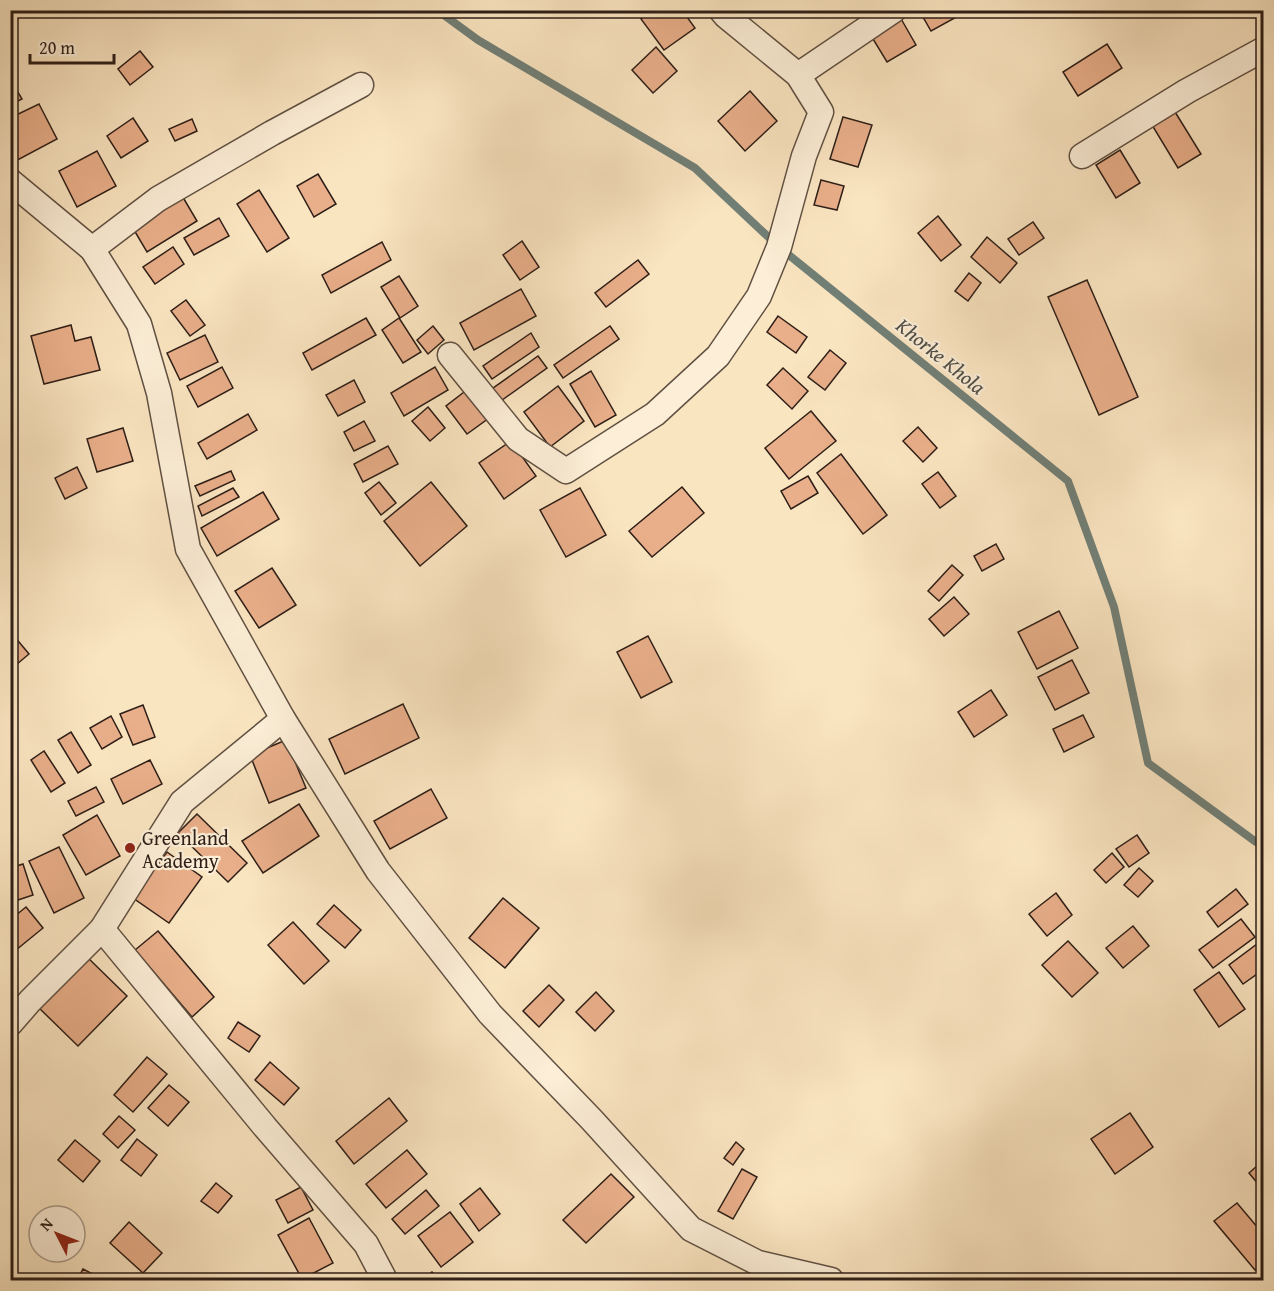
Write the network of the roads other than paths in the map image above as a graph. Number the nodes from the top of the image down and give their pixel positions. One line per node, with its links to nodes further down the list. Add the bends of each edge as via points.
1 (722, 10): 4 (street)
2 (894, 10): 4 (street)
3 (1263, 49): 6 (street)
4 (798, 75): 9 (street, via 821,112 804,156 779,247 759,296 718,356 655,414 566,471 518,440)
5 (361, 85): 8 (street, via 158,199)
6 (1082, 156)
7 (10, 181): 8 (street)
8 (92, 249): 10 (street, via 139,324 159,393 188,549)
9 (450, 355)
10 (283, 719): 11 (street, via 182,802); 14 (street, via 378,871 490,1014 691,1229 758,1263)
11 (102, 929): 12 (street); 13 (street, via 366,1244)
12 (10, 1024)
13 (385, 1281)
14 (831, 1281)

